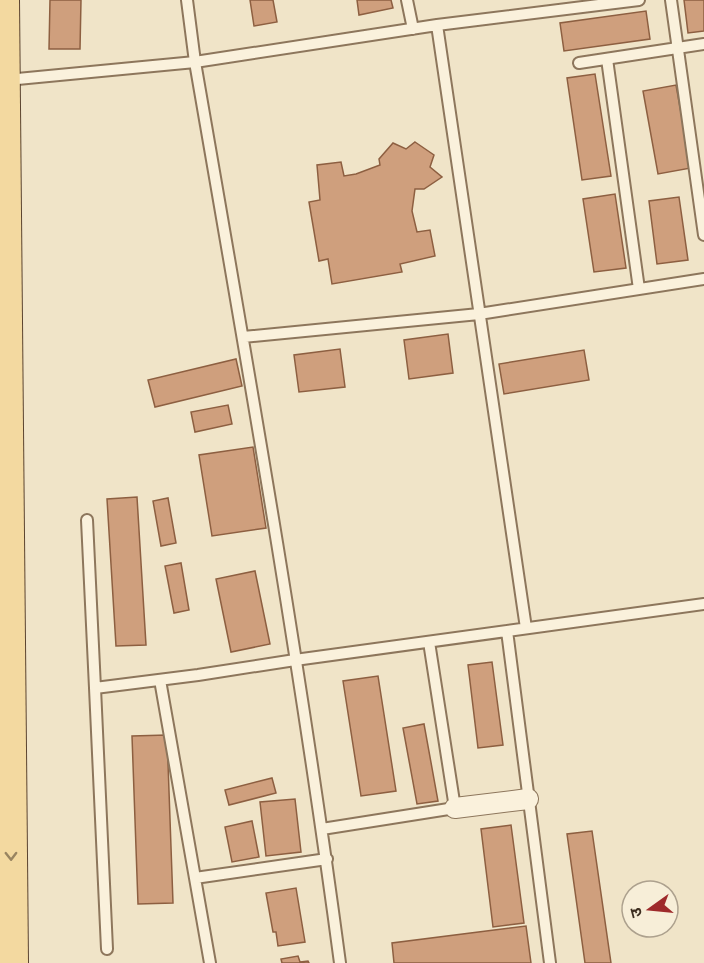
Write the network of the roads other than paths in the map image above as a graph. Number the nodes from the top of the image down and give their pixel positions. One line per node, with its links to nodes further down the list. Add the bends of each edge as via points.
1 (3, 0): 13 (main road)
2 (187, 0): 11 (lane)
3 (407, 0): 7 (lane)
4 (639, 0): 6 (lane)
5 (671, 0): 9 (lane)
6 (437, 25): 7 (lane); 17 (lane)
7 (413, 29): 11 (lane)
8 (704, 44): 9 (lane)
9 (677, 48): 10 (lane); 14 (lane)
10 (607, 59): 12 (lane); 16 (lane)
11 (195, 62): 13 (lane); 18 (lane)
12 (579, 63)
13 (4, 81): 33 (main road, one-way to 33)
14 (704, 235)
15 (704, 279): 16 (lane)
16 (639, 289): 17 (lane)
17 (479, 314): 18 (lane); 21 (lane)
18 (243, 337): 24 (lane)
19 (87, 520): 26 (lane)
20 (704, 604): 21 (lane)
21 (526, 628): 22 (lane)
22 (507, 631): 23 (lane); 27 (lane)
23 (429, 642): 24 (lane); 28 (lane)
24 (295, 660): 25 (lane); 29 (lane)
25 (160, 680): 26 (lane); 31 (lane)
26 (95, 688): 32 (lane)
27 (528, 799): 28 (street); 36 (lane)
28 (455, 808): 29 (lane)
29 (322, 829): 30 (lane)
30 (327, 859): 31 (lane); 35 (lane)
31 (195, 878): 34 (lane)
32 (107, 949)
33 (12, 963)
34 (210, 963)
35 (340, 963)
36 (550, 963)

